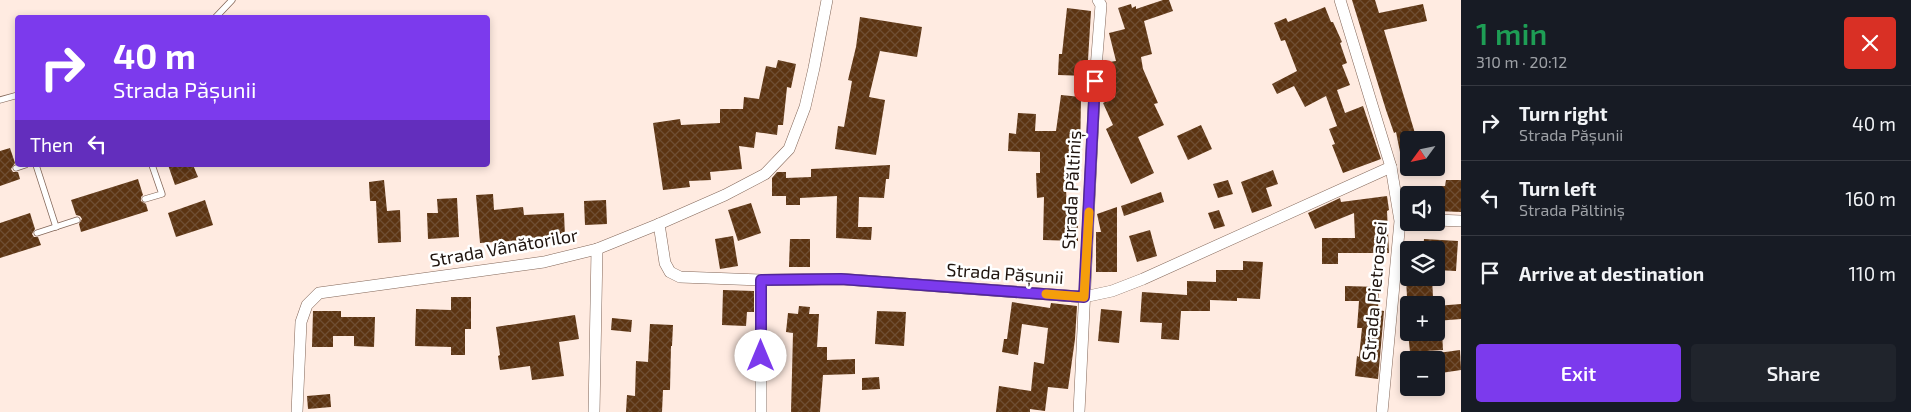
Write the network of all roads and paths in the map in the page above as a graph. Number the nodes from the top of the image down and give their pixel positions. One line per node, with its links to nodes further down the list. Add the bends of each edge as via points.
1 (232, 0): 5 (lane)
2 (827, 0): 18 (street, Strada Vânătorilor, via 807,97 788,149 766,174)
3 (1098, 0): 24 (street, Strada Păltiniș, via 1101,5)
4 (1340, 0): 11 (street, Strada Pietroasei)
5 (218, 15)
6 (15, 95): 7 (lane)
7 (0, 100)
8 (19, 167): 12 (lane)
9 (37, 167): 19 (lane)
10 (153, 167): 13 (lane, via 162,194)
11 (1391, 167): 14 (street, Strada Pietroasei); 24 (street, Strada Pășunii, via 1144,279)
12 (16, 168)
13 (145, 199)
14 (1400, 204)
15 (77, 220): 19 (lane)
16 (1445, 220): 17 (street)
17 (1461, 221)
18 (660, 224): 22 (street, Strada Vânătorilor); 23 (street, Strada Pășunii, via 665,264 670,272 680,277)
19 (56, 227): 21 (lane)
20 (1403, 231): 29 (street, Strada Pietroasei)
21 (37, 233)
22 (597, 249): 25 (street, Strada Vânătorilor, via 544,262 320,294 307,305 301,322); 26 (street)
23 (761, 280): 24 (street, Strada Pășunii, via 841,279); 27 (street)
24 (1084, 297): 28 (street, Strada Păltiniș)
25 (297, 412)
26 (594, 412)
27 (761, 412)
28 (1079, 412)
29 (1382, 412)

